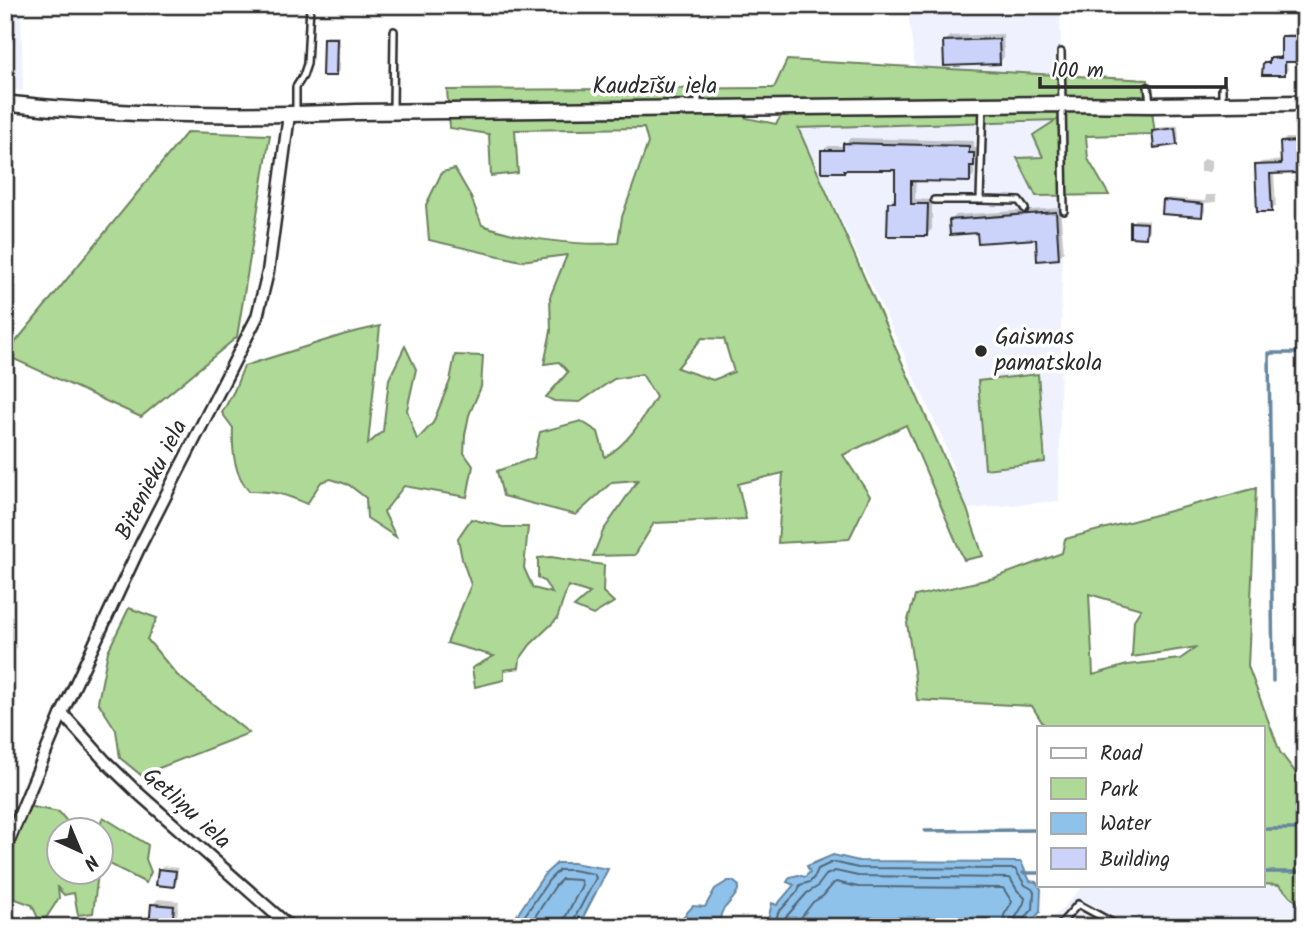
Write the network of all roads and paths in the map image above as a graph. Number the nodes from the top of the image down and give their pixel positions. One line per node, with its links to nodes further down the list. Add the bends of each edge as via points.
1 (310, 5): 15 (lane, via 307,64 296,87)
2 (394, 31): 14 (lane)
3 (1061, 52): 9 (lane)
4 (1148, 87): 12 (lane)
5 (1222, 88): 10 (lane)
6 (698, 90): 13 (lane)
7 (5, 103): 15 (street, Kaudzīšu iela, via 117,112)
8 (1305, 103): 10 (street, Kaudzīšu iela)
9 (1063, 104): 11 (street, Kaudzīšu iela); 12 (street, Kaudzīšu iela); 19 (lane)
10 (1222, 104): 12 (street, Kaudzīšu iela)
11 (983, 106): 13 (street, Kaudzīšu iela); 17 (lane)
12 (1151, 106)
13 (698, 109): 14 (street, Kaudzīšu iela)
14 (393, 112): 15 (street, Kaudzīšu iela)
15 (293, 115): 20 (street, Bitenieku iela, via 257,317 141,544)
16 (934, 200): 17 (lane)
17 (980, 200): 18 (lane, via 1019,201)
18 (1025, 209)
19 (1064, 211)
20 (62, 713): 21 (street, Bitenieku iela); 22 (street, Getliņu iela, via 138,793)
21 (5, 850)
22 (290, 927)
23 (1058, 927): 24 (lane, via 1078,904)
24 (1116, 927)

